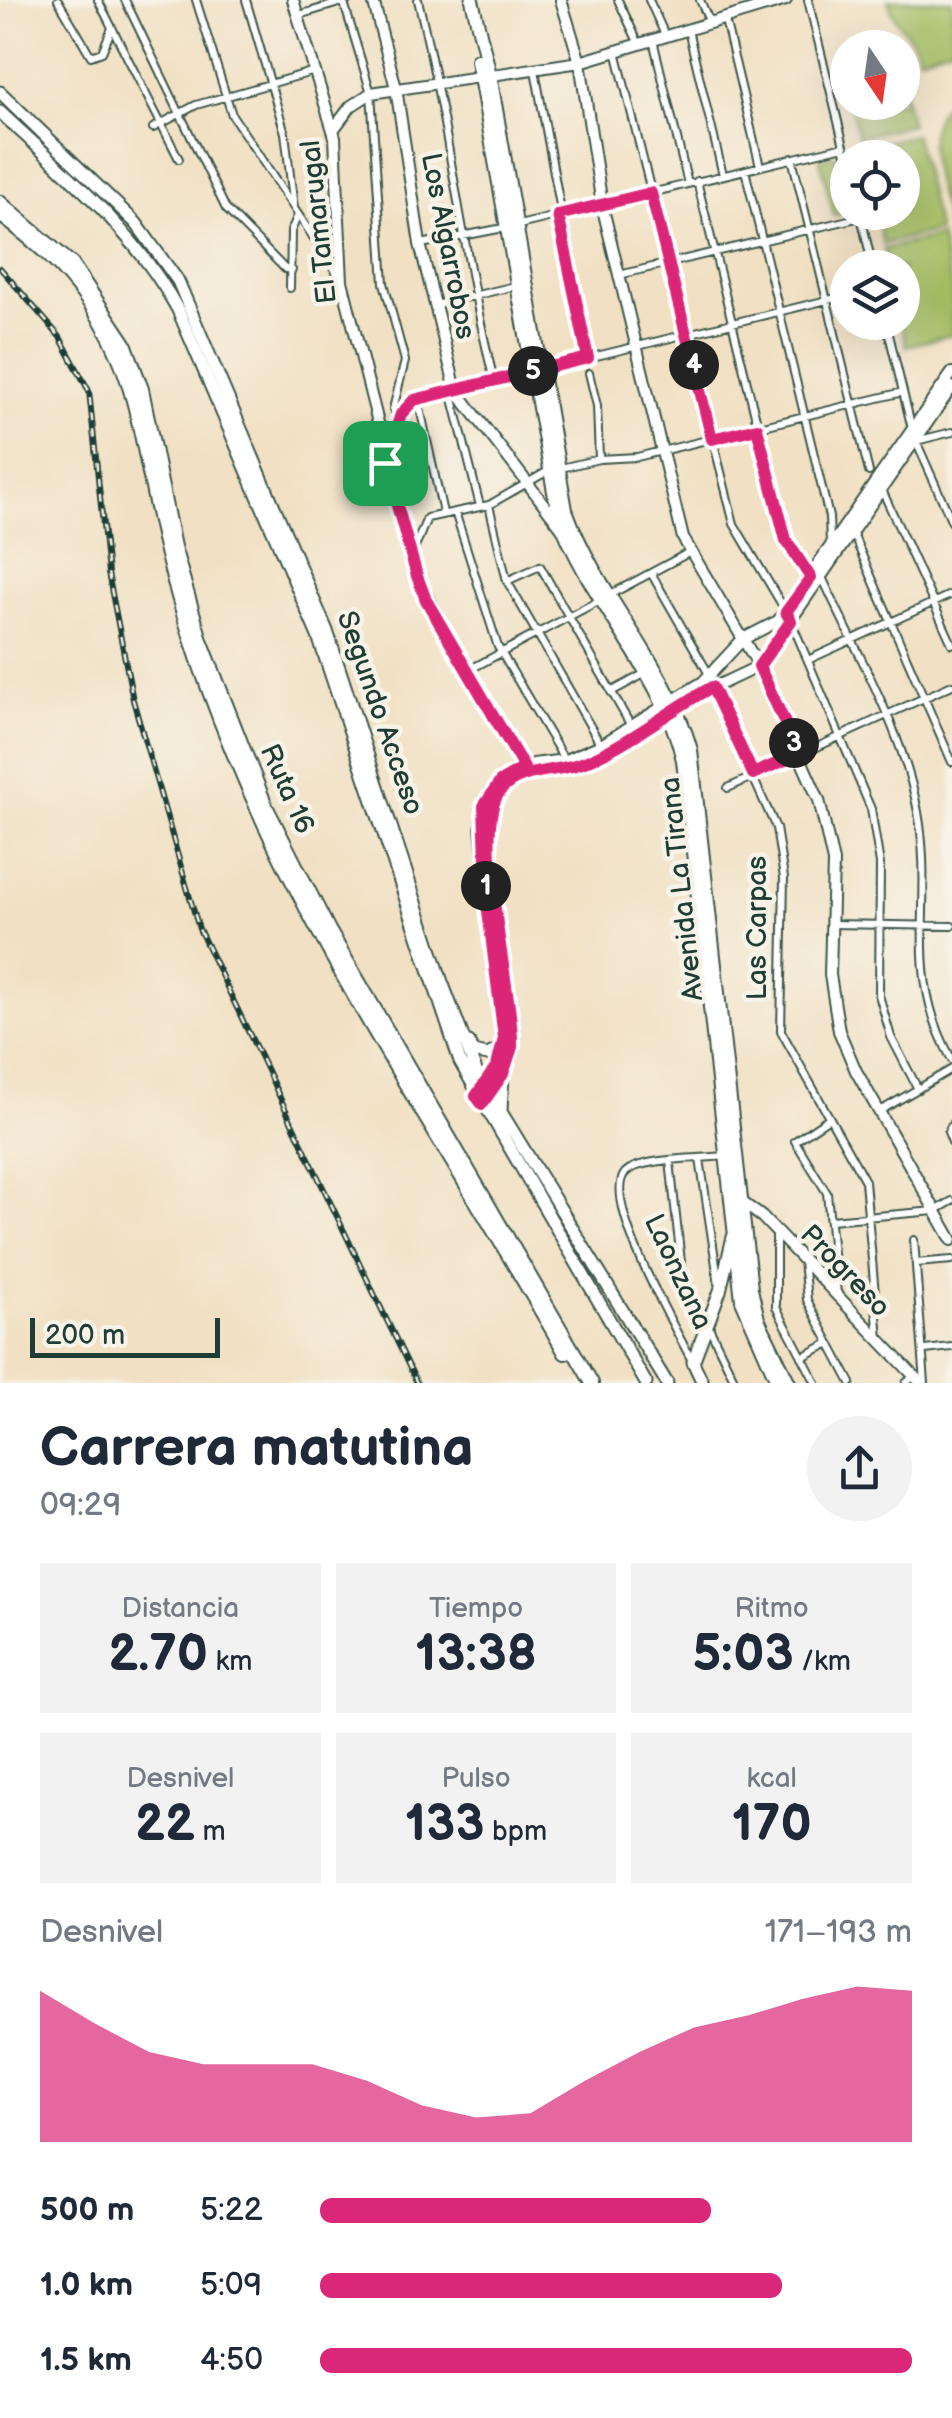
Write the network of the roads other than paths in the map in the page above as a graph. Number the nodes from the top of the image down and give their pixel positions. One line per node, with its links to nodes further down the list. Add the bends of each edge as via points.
1 (58, 0): 21 (street, via 92,56 102,52)
2 (98, 0): 21 (street)
3 (125, 0): 37 (street)
4 (246, 0): 32 (street)
5 (293, 0): 18 (street, El Tamarugal)
6 (345, 0): 18 (street); 35 (street)
7 (372, 0): 33 (street, Los Algarrobos)
8 (418, 0): 31 (street)
9 (464, 0): 30 (highway, Avenida La Tirana)
10 (472, 0): 30 (highway, Avenida La Tirana)
11 (561, 0): 27 (street)
12 (618, 0): 25 (street)
13 (649, 0): 23 (street)
14 (700, 0): 20 (street)
15 (786, 0): 19 (street)
16 (808, 0): 42 (street)
17 (196, 2): 36 (street)
18 (298, 16): 29 (street, El Tamarugal)
19 (724, 18): 20 (street); 46 (street)
20 (710, 23): 22 (street)
21 (112, 27): 39 (street)
22 (688, 30): 23 (street); 48 (street)
23 (666, 36): 24 (street)
24 (653, 40): 25 (street); 50 (street)
25 (639, 44): 26 (street)
26 (616, 51): 27 (street); 51 (street)
27 (580, 62): 28 (street); 53 (street)
28 (534, 69): 30 (street); 56 (street)
29 (315, 71): 32 (street); 41 (street, El Tamarugal)
30 (485, 76): 31 (street); 58 (highway, Avenida La Tirana)
31 (438, 82): 33 (street); 60 (street)
32 (271, 84): 36 (street); 54 (street)
33 (396, 88): 35 (street); 62 (street, Los Algarrobos)
34 (0, 92): 148 (main road, Segundo Acceso, via 128,215 178,282 327,631)
35 (370, 93): 41 (street); 90 (street, via 384,283 405,361 392,409)
36 (224, 95): 37 (street); 54 (street)
37 (180, 111): 39 (street); 65 (street, via 229,214)
38 (0, 112): 154 (main road, Segundo Acceso, via 124,233 178,310 312,620 420,952)
39 (162, 122): 40 (street); 45 (street)
40 (154, 128)
41 (333, 130): 67 (street, El Tamarugal)
42 (843, 140)
43 (830, 149): 44 (street)
44 (792, 158): 46 (street); 59 (street)
45 (180, 159)
46 (760, 166): 47 (street)
47 (745, 170): 48 (street); 61 (street)
48 (723, 175): 49 (street)
49 (697, 181): 50 (street); 63 (street)
50 (688, 184): 51 (street)
51 (651, 193): 53 (street); 64 (street)
52 (0, 202): 186 (highway, Ruta 16, via 72,264 118,328 142,390 201,640 266,806 336,942)
53 (602, 204): 56 (street); 66 (street)
54 (296, 212): 65 (street); 67 (street)
55 (0, 215): 185 (highway, Ruta 16, via 70,277 116,347 136,401 188,631 258,810 328,947)
56 (558, 215): 58 (street); 79 (street)
57 (830, 224): 59 (street)
58 (510, 227): 60 (street); 68 (highway, Avenida La Tirana); 80 (highway, Avenida La Tirana)
59 (810, 230): 61 (street); 72 (street)
60 (464, 237): 62 (street); 70 (street)
61 (762, 241): 63 (street); 74 (street)
62 (420, 244): 73 (street, Los Algarrobos)
63 (714, 252): 64 (street); 75 (street)
64 (668, 263): 66 (street); 76 (street)
65 (292, 270): 69 (street)
66 (619, 275): 78 (street)
67 (342, 281): 97 (street, El Tamarugal)
68 (516, 286): 70 (street); 80 (highway, Avenida La Tirana)
69 (290, 288)
70 (473, 296): 73 (street); 83 (street)
71 (830, 299): 72 (street)
72 (827, 300): 74 (street); 88 (street)
73 (435, 306): 85 (street, Los Algarrobos)
74 (779, 312): 75 (street); 89 (street)
75 (732, 323): 76 (street); 91 (street)
76 (686, 334): 78 (street); 94 (street)
77 (890, 340): 86 (street)
78 (636, 346): 79 (street); 95 (street)
79 (588, 358): 80 (street)
80 (536, 371): 83 (street); 98 (highway, Avenida La Tirana)
81 (589, 372): 96 (street)
82 (952, 373): 93 (street)
83 (494, 381): 85 (street)
84 (952, 387): 93 (street)
85 (454, 391): 87 (street); 100 (street, Los Algarrobos); 102 (street)
86 (903, 392): 88 (street); 93 (street)
87 (418, 400): 90 (street); 104 (street)
88 (852, 405): 89 (street); 99 (street)
89 (804, 416): 91 (street); 108 (street)
90 (399, 419): 97 (street)
91 (757, 428): 94 (street); 112 (street, via 786,540)
92 (952, 432): 93 (street)
93 (914, 436): 101 (street); 105 (street); 108 (street)
94 (712, 439): 95 (street); 117 (street, via 734,524)
95 (661, 451): 96 (street); 109 (street)
96 (600, 459): 98 (street)
97 (385, 463): 110 (street, El Tamarugal)
98 (552, 470): 100 (street); 106 (highway, Avenida La Tirana); 115 (highway, Avenida La Tirana)
99 (868, 472)
100 (526, 485): 102 (street); 106 (street, Los Algarrobos)
101 (882, 490): 107 (street); 116 (street)
102 (484, 506): 103 (street); 113 (street)
103 (455, 511): 104 (street); 124 (street)
104 (444, 513): 110 (street, via 422,522)
105 (952, 522)
106 (562, 528): 115 (highway, Avenida La Tirana)
107 (852, 532): 112 (street); 119 (street)
108 (831, 548): 112 (street)
109 (690, 552): 111 (street); 121 (street)
110 (412, 558): 127 (street, El Tamarugal, via 426,600)
111 (650, 573): 115 (street); 129 (street, Las Carpas)
112 (816, 577): 117 (street); 122 (street)
113 (507, 580): 118 (street, via 540,566); 120 (street)
114 (952, 594): 116 (street)
115 (605, 598): 118 (street); 128 (highway, Avenida La Tirana); 133 (highway, Avenida La Tirana)
116 (934, 603): 119 (street); 123 (street)
117 (788, 616): 121 (street); 125 (street); 126 (street)
118 (566, 618): 120 (street); 131 (street)
119 (892, 622): 122 (street); 132 (street)
120 (535, 635): 124 (street); 137 (street)
121 (744, 639): 126 (street); 129 (street)
122 (851, 640): 125 (street); 134 (street)
123 (952, 644)
124 (500, 653): 127 (street); 139 (street)
125 (808, 660): 136 (street)
126 (759, 666): 129 (street); 138 (street)
127 (466, 672): 141 (street, El Tamarugal)
128 (644, 674): 131 (street); 133 (highway, Avenida La Tirana)
129 (711, 682): 133 (street); 142 (street, Las Carpas)
130 (952, 685): 132 (street)
131 (611, 692): 135 (street)
132 (926, 697): 134 (street); 140 (street)
133 (669, 708): 135 (street); 141 (street, via 588,761); 160 (highway, Avenida La Tirana, via 685,771)
134 (885, 715): 136 (street); 146 (street, via 918,809)
135 (632, 726): 137 (street)
136 (841, 735): 138 (street); 145 (street, via 876,830)
137 (601, 744): 139 (street)
138 (799, 754): 142 (street); 144 (street, via 828,831)
139 (565, 760): 141 (street)
140 (952, 762)
141 (529, 769): 149 (street, via 491,792 482,828); 152 (street, via 500,791 492,807 490,854 513,1025 512,1055)
142 (753, 774): 143 (street); 156 (street, Las Carpas, via 776,828 783,866 781,1031)
143 (728, 788)
144 (832, 924): 145 (street); 155 (street, via 830,975 839,1031)
145 (878, 925): 146 (street); 153 (street, via 881,1006)
146 (922, 926): 147 (street); 150 (street, via 926,1000)
147 (952, 926)
148 (456, 1017): 149 (main road, via 477,1054 496,1052); 154 (main road, Segundo Acceso)
149 (504, 1038): 154 (street)
150 (952, 1060)
151 (952, 1069): 153 (street)
152 (503, 1074): 154 (street); 157 (main road)
153 (918, 1089): 155 (street)
154 (483, 1096): 157 (main road, Segundo Acceso); 187 (main road, Segundo Acceso)
155 (878, 1112): 165 (street)
156 (829, 1118): 166 (street, Las Carpas, via 865,1180); 167 (street, via 795,1141 827,1194)
157 (504, 1119): 188 (main road, Segundo Acceso)
158 (950, 1127): 159 (street)
159 (952, 1142)
160 (731, 1156): 161 (street, Laonzana); 163 (highway, Avenida La Tirana)
161 (700, 1159): 162 (street, Laonzana); 175 (street)
162 (670, 1162): 177 (street, via 682,1271); 183 (street, Laonzana, via 634,1167 620,1190 628,1227)
163 (736, 1201): 168 (street, Progreso); 169 (highway, Avenida La Tirana); 192 (highway, Avenida La Tirana, via 755,1308)
164 (952, 1201): 165 (street)
165 (935, 1211): 166 (street); 171 (street)
166 (870, 1217): 167 (street); 178 (street, Las Carpas)
167 (830, 1220): 176 (street)
168 (776, 1231): 172 (street, Progreso); 182 (street, via 776,1307)
169 (734, 1232): 175 (main road); 191 (highway, Avenida La Tirana, via 744,1310)
170 (914, 1240): 174 (street)
171 (952, 1240)
172 (803, 1259): 176 (street, Progreso); 179 (street, via 805,1296)
173 (952, 1260): 174 (street)
174 (916, 1263): 181 (street)
175 (720, 1291): 177 (main road)
176 (837, 1295): 178 (street, Progreso)
177 (708, 1324): 183 (main road); 190 (street)
178 (880, 1340): 184 (street, Progreso)
179 (830, 1343): 182 (street); 194 (street)
180 (952, 1348): 181 (street)
181 (925, 1350): 184 (street)
182 (802, 1357): 193 (street)
183 (693, 1362): 189 (main road, Laonzana)
184 (916, 1381)
185 (582, 1383)
186 (592, 1383)
187 (646, 1383)
188 (667, 1383)
189 (703, 1383)
190 (736, 1383)
191 (778, 1383)
192 (789, 1383)
193 (816, 1383)
194 (851, 1383)

